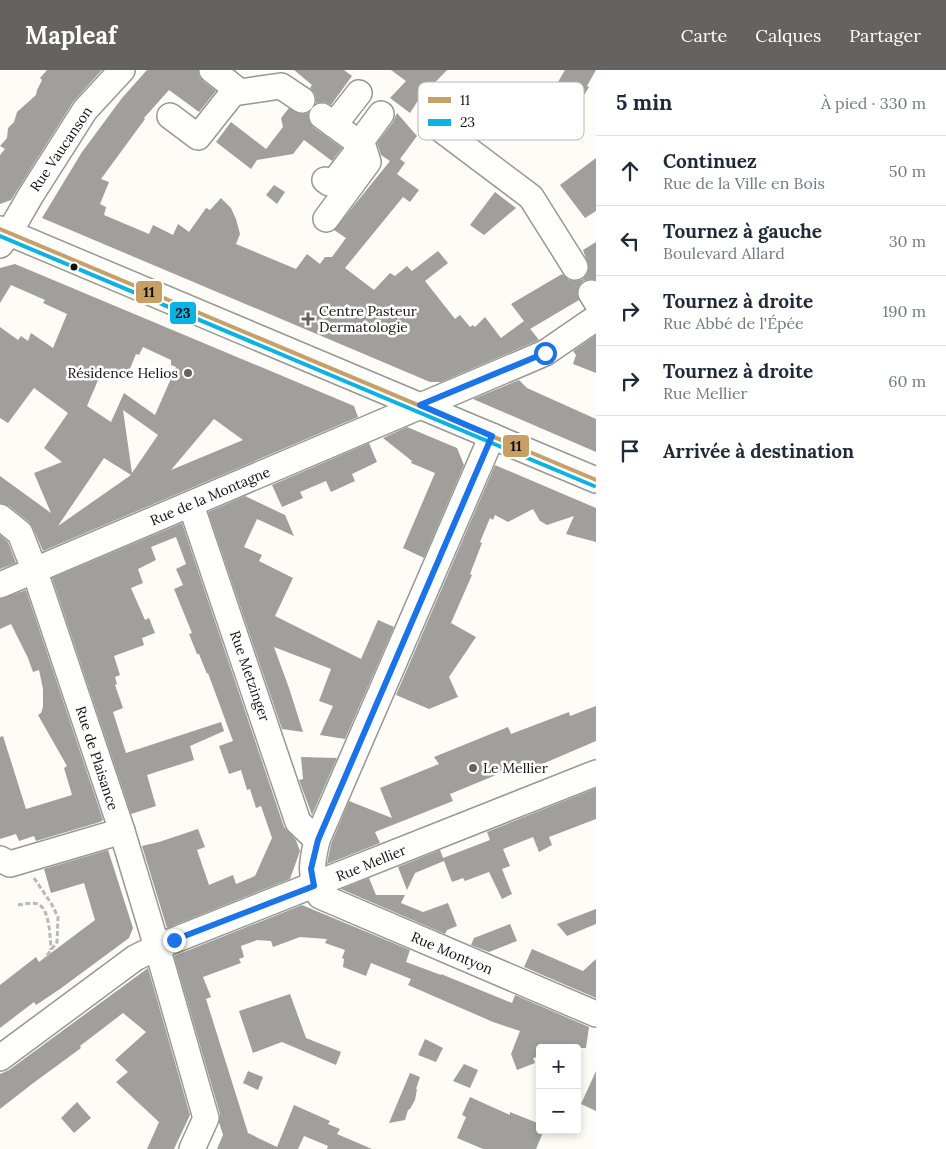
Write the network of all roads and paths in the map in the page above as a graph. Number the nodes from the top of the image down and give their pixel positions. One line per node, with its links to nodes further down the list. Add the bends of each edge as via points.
1 (122, 70): 13 (street, Rue Vaucanson, via 85,110)
2 (212, 70): 4 (street)
3 (257, 70): 4 (street)
4 (238, 90): 6 (street, via 281,86); 8 (street, via 198,137)
5 (359, 93): 10 (street, via 328,121)
6 (302, 100)
7 (381, 114): 10 (street)
8 (170, 116)
9 (455, 140): 14 (street, via 531,197)
10 (361, 145): 11 (street, via 334,182); 12 (street, via 368,162)
11 (325, 180)
12 (326, 219)
13 (3, 236): 16 (street)
14 (575, 267)
15 (596, 318): 16 (street, Rue de la Montagne, via 545,353)
16 (420, 405): 17 (street); 19 (street, Rue de la Montagne)
17 (492, 436): 18 (street); 25 (street)
18 (596, 480)
19 (191, 505): 21 (street, Rue de la Montagne); 25 (street, Rue Metzinger, via 298,822)
20 (0, 517): 21 (street, Rue de Plaisance, via 20,533)
21 (34, 569): 22 (street, Rue de la Montagne); 24 (street, Rue de Plaisance)
22 (0, 585)
23 (596, 773): 27 (street, Rue Mellier)
24 (122, 831): 26 (street); 29 (street, Rue de Plaisance)
25 (318, 840): 27 (street, via 311,869)
26 (11, 860): 30 (path, via 51,902 58,917 57,942)
27 (314, 886): 29 (street, Rue Mellier); 32 (street, Rue Montyon, via 320,896)
28 (18, 905): 30 (path, via 34,903 44,909)
29 (157, 947): 33 (street, Rue Mellier, via 136,958); 34 (street, Rue de Plaisance, via 206,1118)
30 (51, 950): 31 (path)
31 (45, 958)
32 (596, 1014)
33 (0, 1058)
34 (192, 1149)

